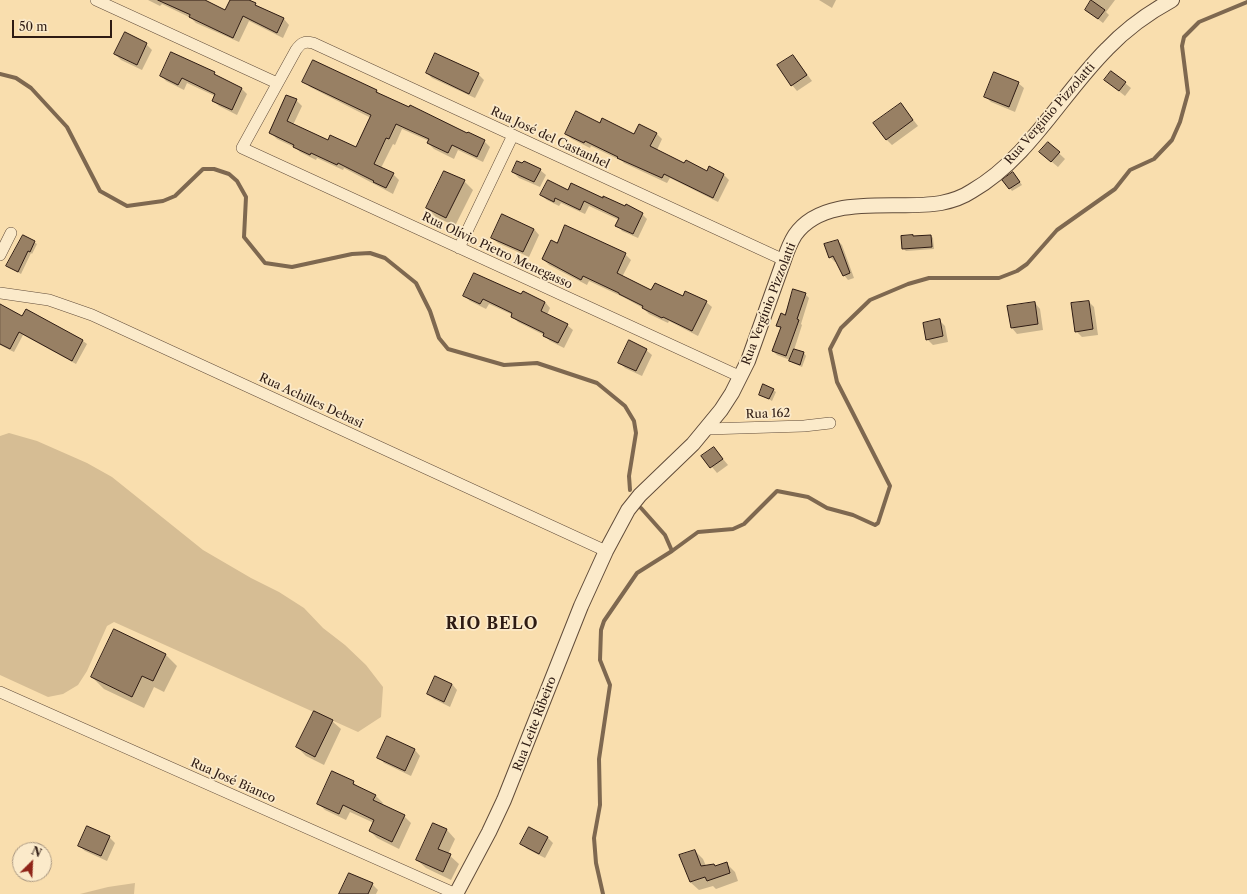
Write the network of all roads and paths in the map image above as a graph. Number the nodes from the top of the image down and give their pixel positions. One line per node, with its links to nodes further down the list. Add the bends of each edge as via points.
1 (96, 0): 3 (street)
2 (1172, 0): 8 (street, Rua Vergínio Pizzolatti, via 1139,20 1106,49 1027,144 984,184 942,203 831,210 804,225 789,246)
3 (277, 83): 4 (street, Rua José del Castanhel, via 301,44 313,43); 6 (street, Rua Olívio Pietro Menegasso, via 242,148)
4 (513, 135): 6 (street); 8 (street, Rua José del Castanhel)
5 (11, 233): 7 (street)
6 (459, 248): 10 (street, Rua Olívio Pietro Menegasso)
7 (0, 255)
8 (784, 260): 10 (street, Rua Vergínio Pizzolatti)
9 (0, 293): 13 (street, Rua Achilles Debasi, via 49,300 92,314)
10 (741, 377): 12 (street, Rua Vergínio Pizzolatti)
11 (830, 423): 12 (street, Rua 162)
12 (707, 429): 13 (street, Rua Vergínio Pizzolatti, via 640,495 628,510)
13 (606, 551): 15 (street, Rua Leite Ribeiro, via 504,800)
14 (0, 692): 15 (street, Rua José Bianco)
15 (456, 894)

